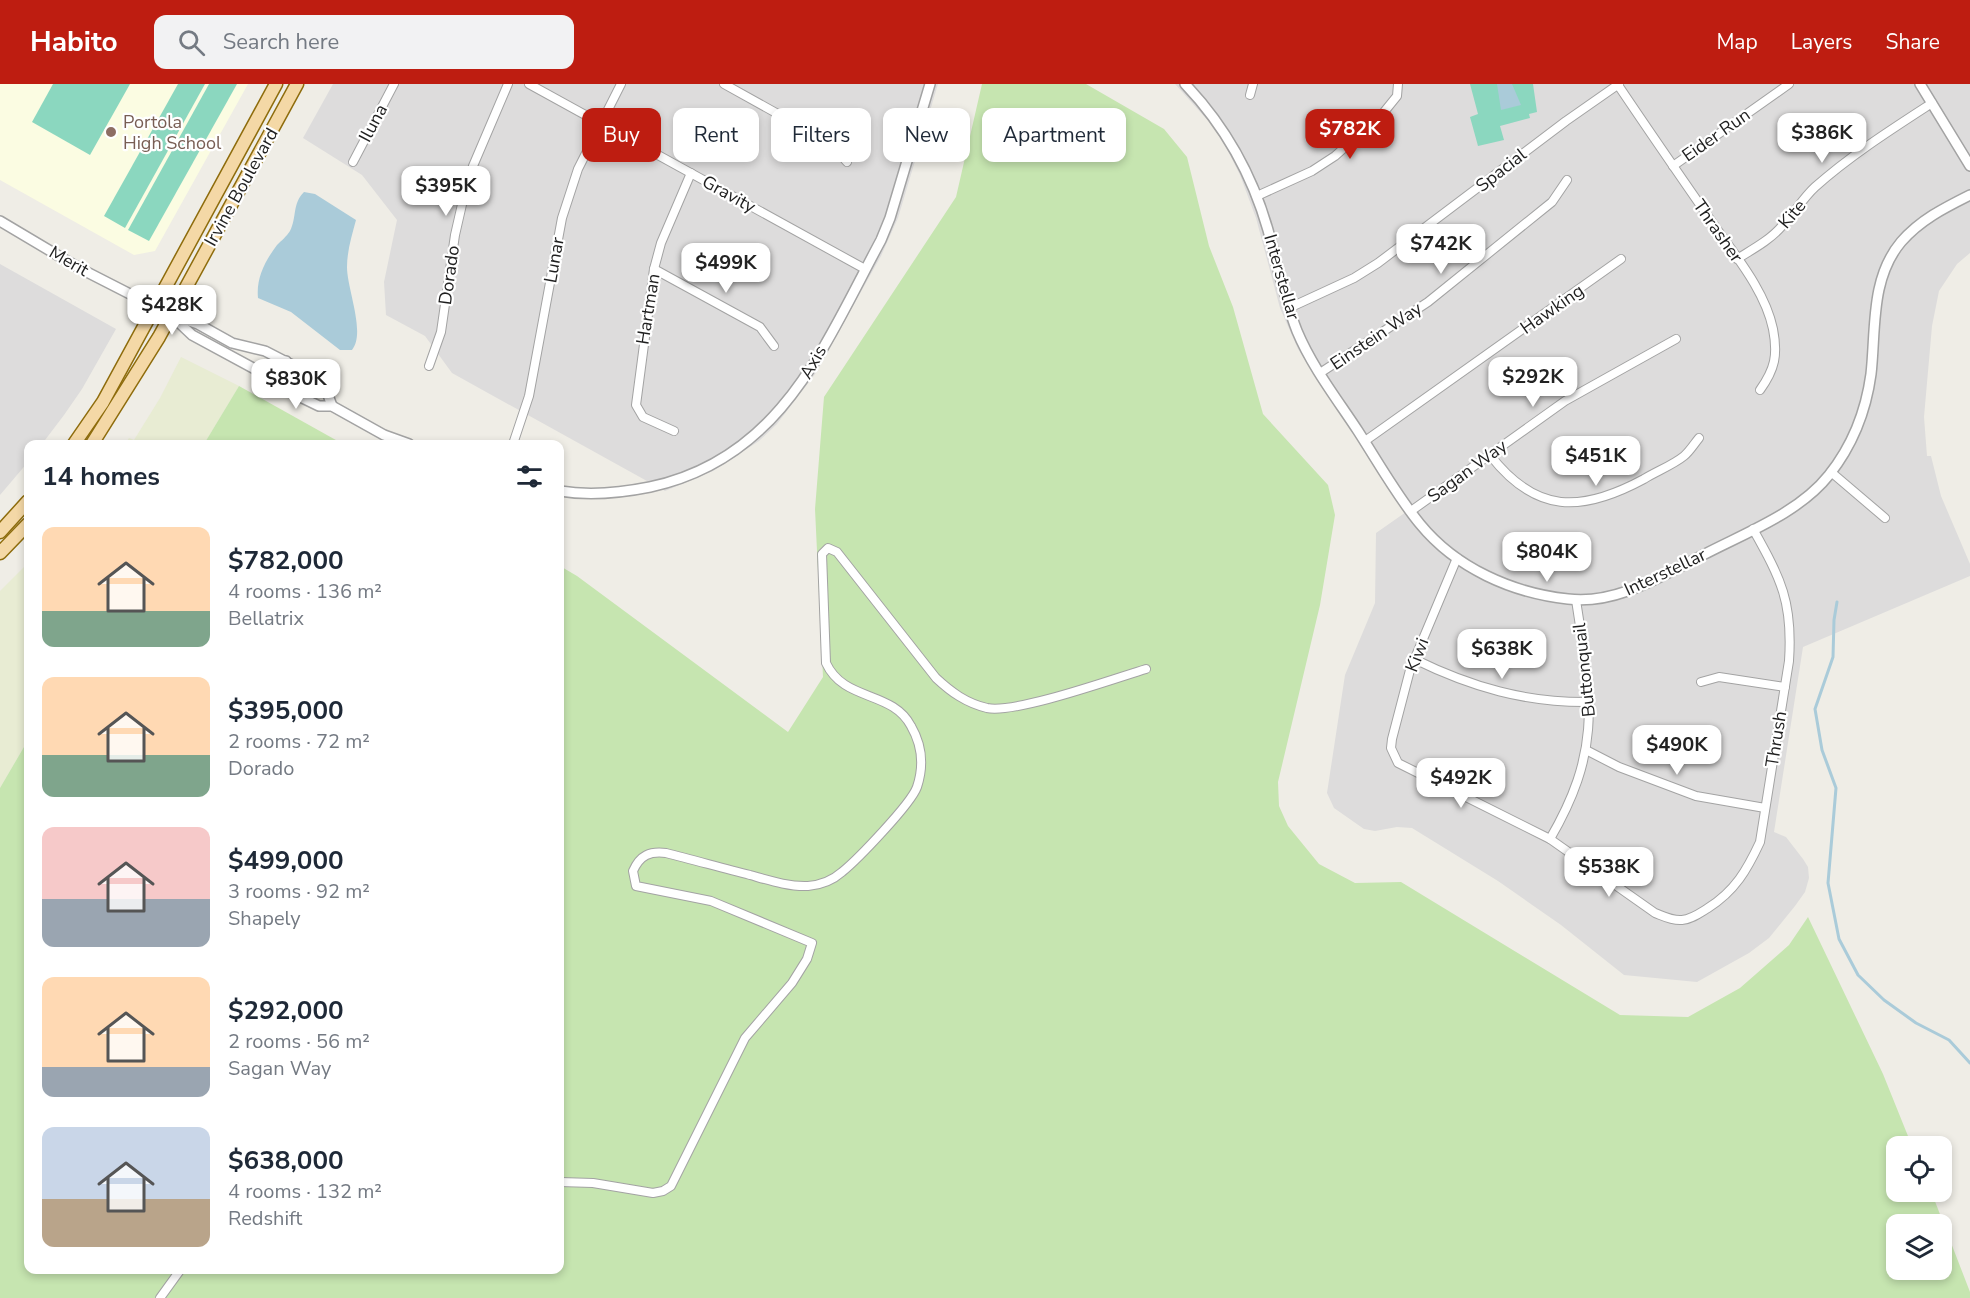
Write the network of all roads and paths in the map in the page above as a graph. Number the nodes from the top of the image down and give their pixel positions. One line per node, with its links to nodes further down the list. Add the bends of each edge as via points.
1 (276, 84): 34 (main road, Irvine Boulevard)
2 (297, 84): 36 (main road, Irvine Boulevard)
3 (394, 84): 22 (street, Iluna)
4 (508, 84): 40 (street, Dorado, via 463,200 454,235 441,332)
5 (529, 84): 19 (street, Gravity)
6 (621, 84): 17 (street, Lunar)
7 (724, 84): 18 (street)
8 (1185, 84): 28 (street, Interstellar, via 1222,127)
9 (1253, 84): 15 (street)
10 (1398, 84): 28 (street, via 1397,96 1384,112 1335,156)
11 (1618, 84): 23 (street, Thrasher); 35 (street, Spacial, via 1378,263)
12 (1789, 84): 23 (street, Eider Run)
13 (1920, 84): 16 (street)
14 (927, 85): 33 (street, Axis, via 890,218)
15 (1250, 95)
16 (1932, 102): 24 (street); 31 (street, Kite, via 1828,176 1782,227)
17 (608, 108)
18 (771, 110)
19 (582, 113)
20 (661, 157): 25 (street, Gravity)
21 (582, 161): 50 (street, Lunar, via 562,218 530,396)
22 (352, 162)
23 (1673, 166): 31 (street, Thrasher)
24 (1970, 166)
25 (691, 173): 32 (street, Hartman); 33 (street, Gravity)
26 (1566, 180): 41 (street, Einstein Way, via 1552,202 1428,302)
27 (1970, 195): 53 (street, Interstellar, via 1932,213 1888,260 1875,308 1866,403 1849,445)
28 (1257, 196): 35 (street, Interstellar)
29 (0, 220): 34 (street, Merit, via 79,268)
30 (1621, 259): 51 (street, Hawking)
31 (1737, 259): 43 (street, Thrasher, via 1767,309 1773,329 1772,372)
32 (654, 269): 38 (street, via 760,327); 45 (street, Hartman, via 636,405 643,417)
33 (865, 269): 54 (street, Axis, via 793,396 741,447 700,471 662,484 610,494)
34 (155, 306): 36 (street, Merit); 47 (main road, Irvine Boulevard, via 103,402)
35 (1289, 308): 41 (street, Interstellar, via 1309,357)
36 (171, 315): 39 (street, via 198,324 232,343); 42 (street, via 192,335); 48 (main road, Irvine Boulevard)
37 (1676, 339): 52 (street, Sagan Way, via 1565,401)
38 (774, 346)
39 (286, 361): 42 (street); 44 (street, via 312,377 329,395)
40 (429, 366)
41 (1320, 373): 51 (street, Interstellar)
42 (274, 380): 44 (street, via 319,406)
43 (1760, 390)
44 (332, 406): 49 (street)
45 (674, 431)
46 (1699, 438): 52 (street, via 1684,456 1610,496 1587,503 1565,502 1520,487)
47 (77, 440)
48 (95, 440)
49 (398, 440)
50 (514, 440)
51 (1365, 441): 56 (street, Interstellar)
52 (1490, 455): 56 (street, Sagan Way)
53 (1831, 472): 57 (street); 59 (street, Interstellar, via 1811,493)
54 (564, 491)
55 (24, 505): 60 (main road)
56 (1411, 511): 62 (street, Interstellar, via 1434,539)
57 (1885, 518)
58 (24, 528): 61 (main road)
59 (1753, 529): 63 (street, Interstellar, via 1638,588); 67 (street, Thrush, via 1778,572 1787,602 1791,632)
60 (0, 532)
61 (0, 553)
62 (1457, 558): 63 (street, Interstellar, via 1523,591); 64 (street, Kiwi)
63 (1576, 600): 68 (street, Buttonquail)
64 (1414, 659): 68 (street, via 1451,677 1514,696); 71 (street, Kiwi, via 1392,739 1391,748 1398,763)
65 (1146, 669): 72 (street, via 1012,708 985,708 955,695 936,678 837,552 828,548 822,554 826,663 840,684 889,704 911,724 920,746 922,766 917,789 842,873 820,884 782,883 666,853 645,855 633,871 636,886 711,901 812,943 792,983 745,1038 671,1186 653,1193)
66 (1701, 682): 67 (street, via 1719,677)
67 (1785, 687): 70 (street, Thrush)
68 (1590, 702): 69 (street, Buttonquail)
69 (1586, 750): 70 (street, via 1696,796); 71 (street, Buttonquail, via 1573,798)
70 (1765, 808): 71 (street, Thrush, via 1760,842 1736,886 1722,899 1682,920 1655,913)
71 (1550, 840)
72 (564, 1182)
73 (177, 1274): 74 (street)
74 (160, 1298)

